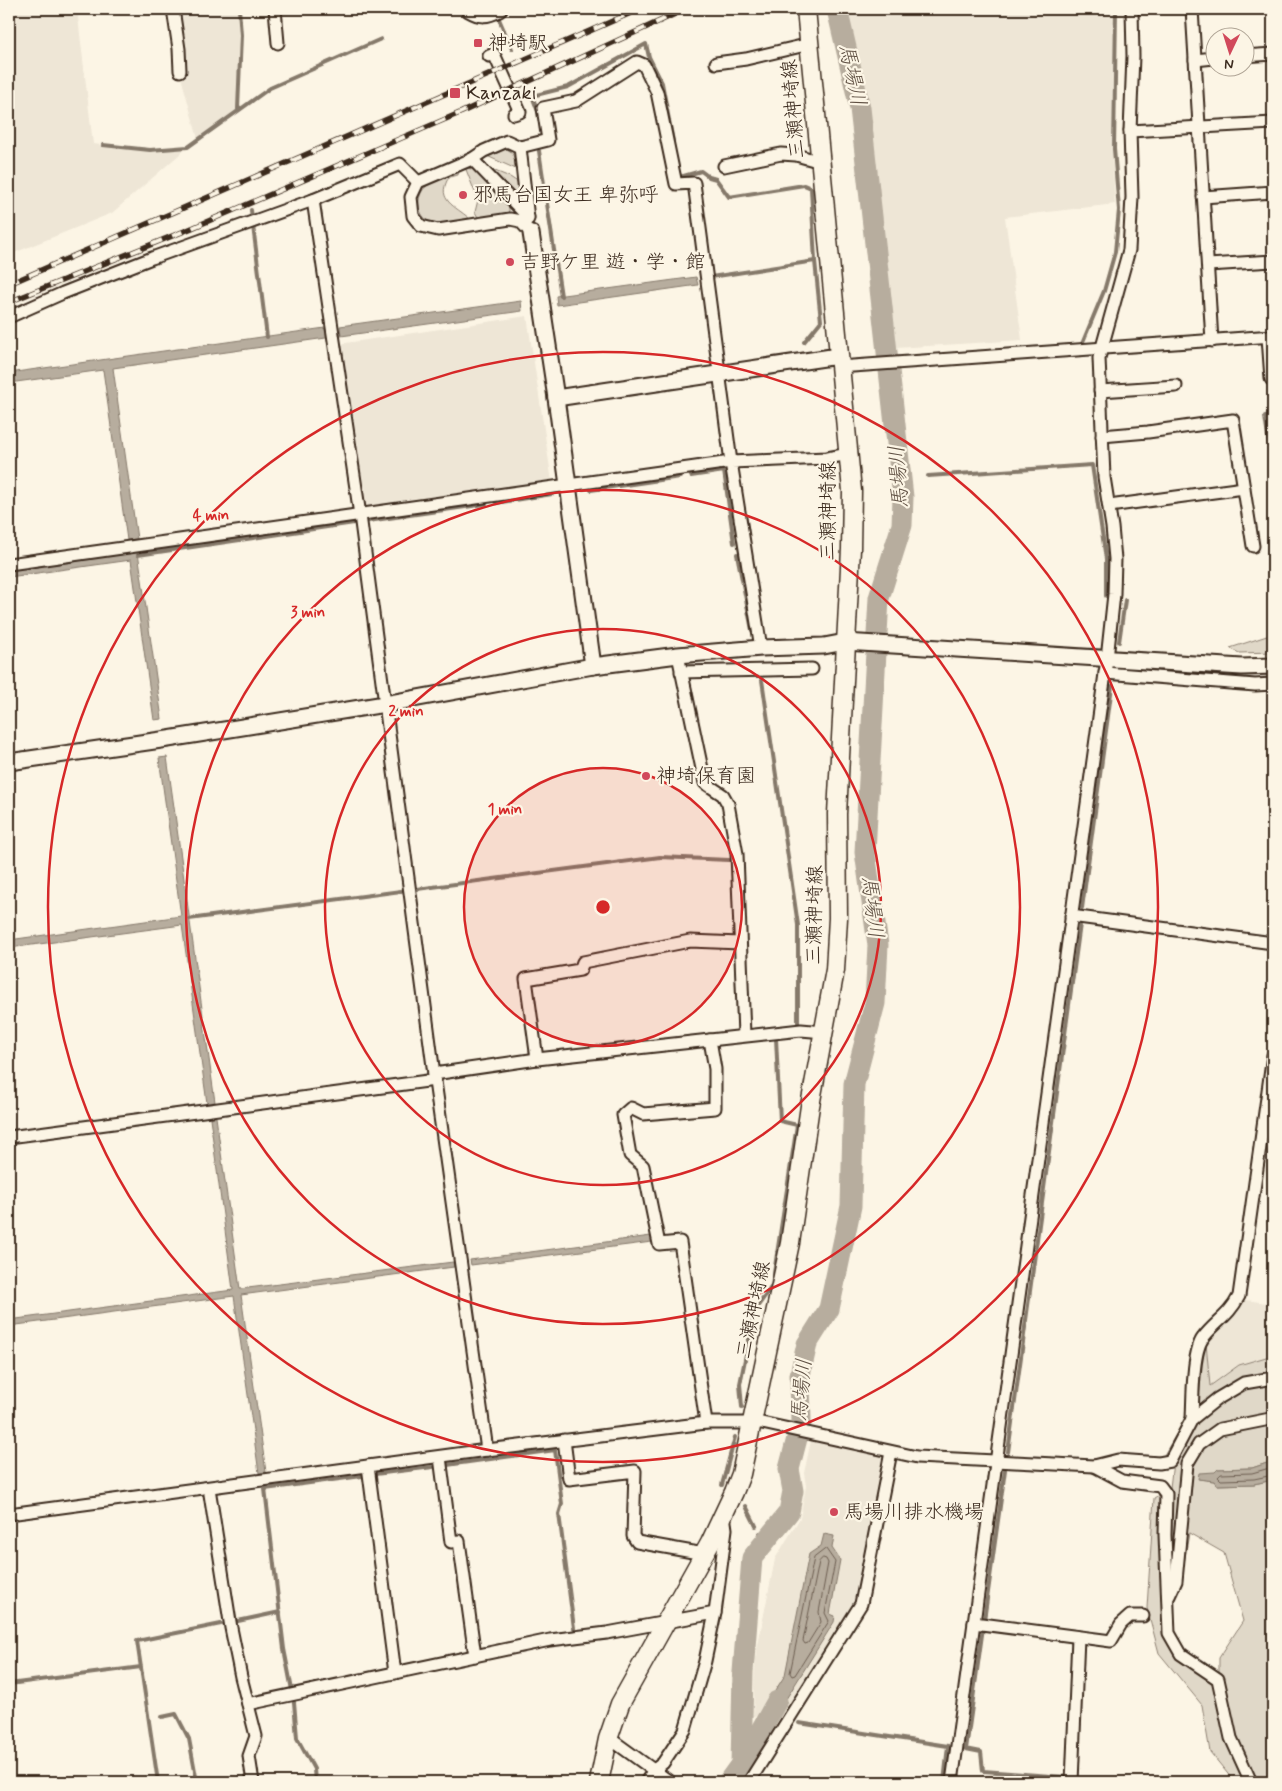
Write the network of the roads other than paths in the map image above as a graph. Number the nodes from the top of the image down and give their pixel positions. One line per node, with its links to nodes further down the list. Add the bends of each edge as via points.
1 (173, 9): 16 (street)
2 (275, 9): 8 (street)
3 (469, 9): 4 (street, via 480,15)
4 (499, 9)
5 (806, 9): 9 (main road, 三瀬神埼線)
6 (1132, 9): 20 (street)
7 (1192, 9): 14 (street)
8 (278, 43)
9 (810, 44): 15 (street); 23 (main road, 三瀬神埼線)
10 (1273, 54): 11 (street)
11 (1254, 55)
12 (489, 56): 17 (street, via 494,54 520,112)
13 (1204, 59): 14 (street)
14 (1195, 60): 19 (street)
15 (716, 63)
16 (180, 71)
17 (514, 114)
18 (1273, 123): 19 (street)
19 (1199, 128): 20 (street); 27 (street)
20 (1130, 131): 36 (street, via 1130,250)
21 (520, 147): 22 (street, via 507,142); 29 (street); 38 (street, via 548,140 543,108 576,101 637,62 644,65 657,92 676,184 694,183)
22 (472, 159): 25 (street); 29 (street)
23 (821, 162): 24 (street, via 781,154); 37 (main road, 三瀬神埼線)
24 (724, 166)
25 (418, 182): 28 (street, via 400,164); 30 (street, via 411,197 413,216 421,226 438,230 510,219 520,221)
26 (1273, 192): 27 (street)
27 (1203, 197): 32 (street)
28 (313, 200): 33 (street, via 152,258); 49 (street)
29 (528, 217): 30 (street)
30 (531, 233): 42 (street)
31 (1273, 261): 32 (street)
32 (1208, 265): 35 (street)
33 (9, 317)
34 (1271, 336): 35 (street); 39 (street)
35 (1212, 340): 36 (street)
36 (1101, 348): 37 (street, via 877,364); 41 (street)
37 (839, 362): 38 (street); 44 (main road, 三瀬神埼線)
38 (719, 373): 42 (street); 45 (street)
39 (1273, 379)
40 (1176, 386): 41 (street)
41 (1100, 391): 43 (street)
42 (556, 398): 46 (street)
43 (1102, 436): 47 (street, via 1233,420); 48 (street)
44 (849, 454): 45 (street, via 827,458); 52 (main road, 三瀬神埼線)
45 (731, 462): 46 (street); 53 (street)
46 (568, 485): 49 (street); 55 (street)
47 (1244, 488): 48 (street); 50 (street)
48 (1109, 506): 56 (street, via 1115,559)
49 (360, 515): 51 (street); 61 (street)
50 (1253, 546)
51 (9, 564)
52 (854, 643): 53 (street); 56 (street); 66 (main road, 三瀬神埼線, via 837,814 835,970)
53 (760, 648): 54 (street)
54 (678, 655): 55 (street); 59 (street)
55 (593, 666): 61 (street)
56 (1106, 666): 57 (street); 60 (street, via 1255,685); 63 (street)
57 (1273, 666)
58 (812, 669): 59 (street)
59 (681, 672): 64 (street, via 705,783 723,795 728,804 736,854)
60 (1273, 684)
61 (385, 704): 62 (street); 71 (street)
62 (9, 762)
63 (1071, 916): 65 (street); 82 (street)
64 (740, 943): 67 (street); 70 (street, via 690,941 583,962 580,970 526,979)
65 (1273, 943)
66 (824, 1032): 67 (street, via 801,1030); 77 (main road, 三瀬神埼線, via 790,1243)
67 (744, 1035): 68 (street)
68 (710, 1040): 70 (street); 76 (street, via 715,1069 715,1108 643,1114 631,1108 623,1115 630,1155 643,1166 659,1244 680,1242)
69 (1273, 1055): 75 (street, via 1239,1296 1233,1309 1202,1338 1197,1352)
70 (538, 1060): 71 (street)
71 (435, 1077): 72 (street); 79 (street)
72 (9, 1138)
73 (1273, 1378): 75 (street, via 1244,1382)
74 (1273, 1416): 89 (street, via 1270,1420 1220,1429 1199,1444 1187,1464 1176,1581)
75 (1192, 1419): 84 (street, via 1170,1462 1118,1460)
76 (706, 1423): 77 (street); 78 (street)
77 (752, 1424): 80 (street, via 762,1423); 87 (main road, 三瀬神埼線, via 741,1474)
78 (564, 1440): 79 (street); 88 (street, via 569,1479 635,1471 633,1536 637,1542)
79 (487, 1450): 81 (street)
80 (891, 1452): 82 (street, via 917,1457); 104 (street, via 861,1604)
81 (440, 1456): 83 (street); 95 (street, via 451,1542 459,1541)
82 (996, 1461): 84 (street); 93 (street)
83 (368, 1466): 85 (street); 96 (street)
84 (1094, 1466): 89 (street, via 1122,1481 1160,1486 1166,1494)
85 (209, 1488): 86 (street); 97 (street, via 231,1628)
86 (9, 1514)
87 (724, 1515): 88 (main road, 三瀬神埼線); 90 (street, via 726,1530)
88 (704, 1554): 92 (main road, 三瀬神埼線)
89 (1167, 1600): 107 (street, via 1169,1633 1181,1654 1218,1679 1231,1738)
90 (715, 1613): 92 (street); 99 (street, via 685,1730 663,1763)
91 (1143, 1616): 94 (street, via 1130,1616 1110,1641)
92 (666, 1622): 95 (street, via 550,1640); 98 (main road, 三瀬神埼線, via 620,1704)
93 (974, 1623): 94 (street); 105 (street)
94 (1078, 1637): 106 (street)
95 (475, 1656): 96 (street)
96 (395, 1673): 97 (street)
97 (248, 1704): 100 (street, via 256,1736 249,1756)
98 (608, 1739): 99 (street); 101 (main road, 三瀬神埼線)
99 (654, 1770): 102 (street); 103 (street)
100 (253, 1782)
101 (599, 1782)
102 (646, 1782)
103 (670, 1782)
104 (749, 1782)
105 (952, 1782)
106 (1072, 1782)
107 (1251, 1782)

